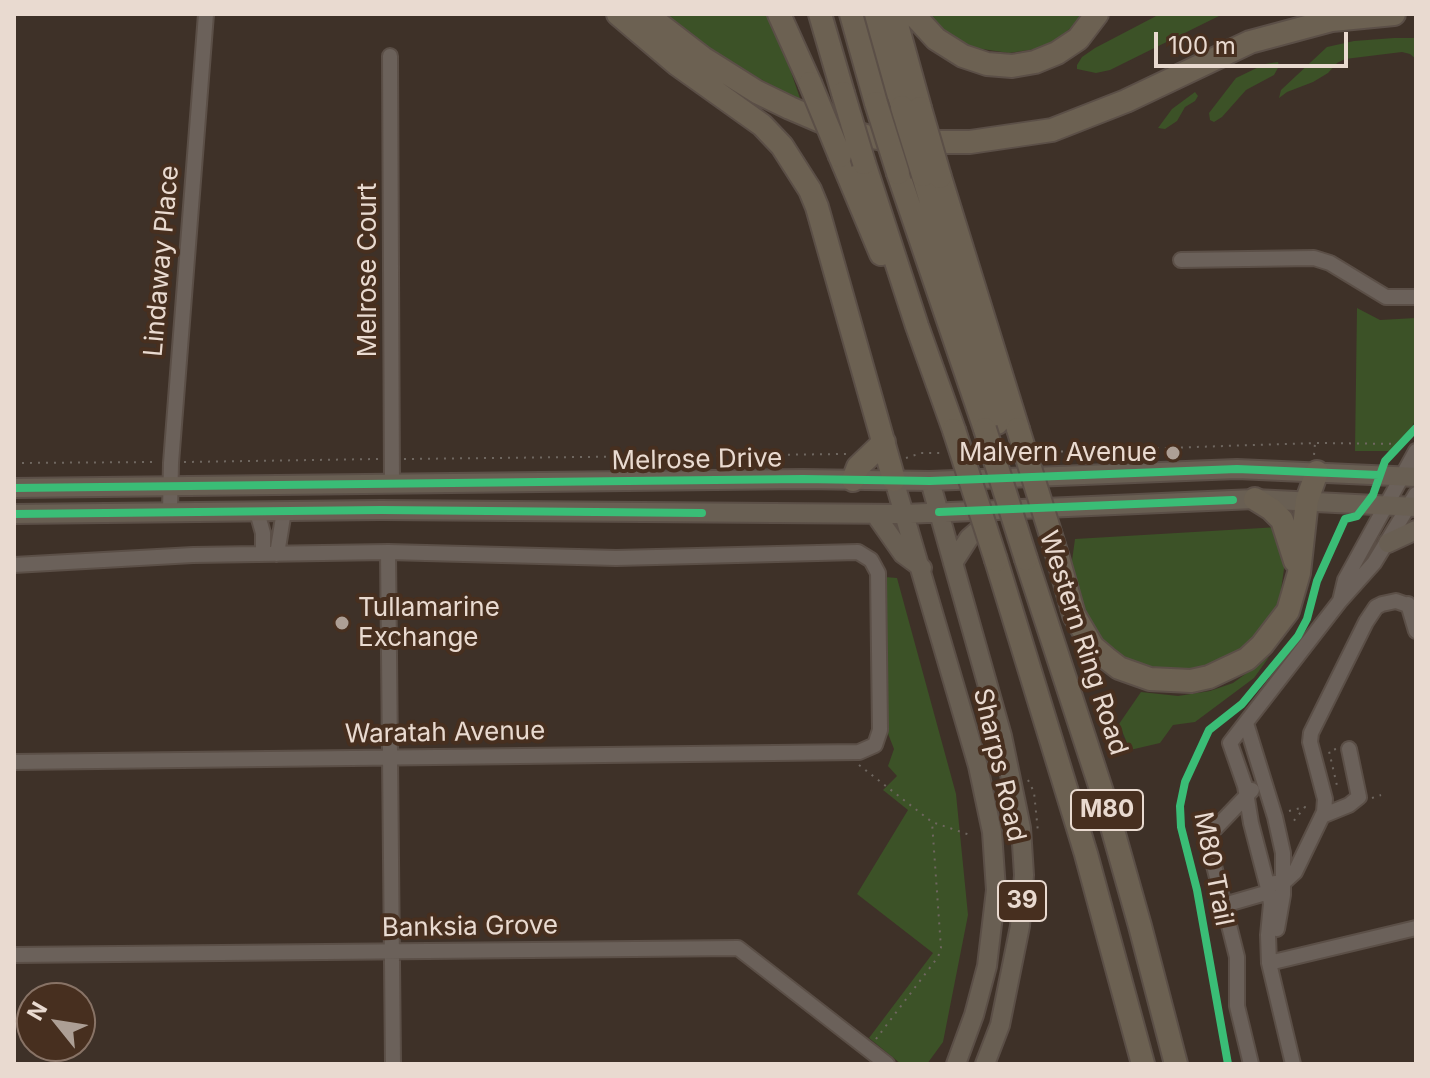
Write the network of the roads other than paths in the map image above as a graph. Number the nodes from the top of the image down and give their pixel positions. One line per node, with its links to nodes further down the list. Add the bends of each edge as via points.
1 (206, 14): 27 (street, Lindaway Place)
2 (618, 14): 18 (highway, via 762,125 799,171 817,207)
3 (646, 14): 11 (highway, via 757,92 832,126 900,142 970,142 1075,122 1275,34 1332,20)
4 (779, 14): 16 (highway, bridge, via 875,241)
5 (820, 14): 16 (highway, M80, bridge)
6 (851, 14): 17 (highway, Western Ring Road / M80, bridge, via 898,173)
7 (876, 14): 13 (highway)
8 (894, 14): 13 (highway)
9 (913, 14): 10 (highway, via 936,39 963,56 1012,66 1057,53 1078,39)
10 (1097, 14)
11 (1394, 14)
12 (390, 56): 26 (street, Melrose Court)
13 (911, 108): 17 (highway, bridge)
14 (1181, 260): 15 (street, via 1314,258 1386,297)
15 (1416, 297)
16 (917, 326): 77 (highway, M80, bridge, via 996,560 1086,854)
17 (1000, 429): 46 (highway, Western Ring Road / M80, bridge); 46 (highway, bridge)
18 (877, 448): 22 (highway); 23 (highway)
19 (1409, 448): 21 (street)
20 (1317, 472): 21 (main road, Melrose Drive); 24 (main road, Melrose Drive, via 1206,469); 30 (highway)
21 (1408, 477): 32 (street)
22 (853, 480): 23 (main road, Melrose Drive); 25 (main road, Melrose Drive)
23 (894, 480): 24 (main road, Melrose Drive); 41 (main road, Sharps Road)
24 (930, 481): 37 (main road, Sharps Road / 39)
25 (514, 483): 26 (main road, Melrose Drive); 34 (main road)
26 (392, 484): 27 (main road, Melrose Drive)
27 (171, 485): 28 (main road, Melrose Drive); 35 (street, Lindaway Place)
28 (14, 488)
29 (1255, 499): 30 (main road, Melrose Drive); 38 (main road, Melrose Drive); 50 (highway, via 1282,520)
30 (1307, 500): 32 (main road, Melrose Drive); 50 (highway)
31 (1414, 502): 32 (main road, Melrose Drive); 43 (street)
32 (1386, 505): 51 (street, via 1345,580)
33 (284, 511): 34 (main road, Melrose Drive); 36 (main road, Melrose Drive); 45 (street)
34 (514, 511): 40 (main road, Melrose Drive)
35 (170, 512): 36 (main road, Melrose Drive); 39 (main road, Melrose Drive)
36 (257, 512): 45 (street)
37 (939, 512): 38 (main road, Melrose Drive); 41 (main road, Melrose Drive); 47 (main road, Sharps Road / 39)
38 (989, 512): 47 (main road)
39 (14, 514)
40 (875, 514): 41 (main road, Melrose Drive); 49 (main road, via 903,554)
41 (904, 514): 49 (main road, Sharps Road)
42 (1416, 530): 43 (main road)
43 (1388, 543): 51 (street)
44 (388, 552): 45 (street); 56 (street); 56 (street, Waratah Avenue, via 616,558 847,552 867,557 878,573 880,730 875,745 859,752)
45 (270, 554): 48 (street)
46 (1041, 559): 50 (highway, via 1093,647 1134,675 1172,681 1209,677 1247,659 1288,611); 78 (highway, Western Ring Road / M80)
47 (953, 563): 66 (main road, Sharps Road / 39, via 1013,781)
48 (14, 565)
49 (922, 568): 65 (main road, Sharps Road / 39, via 983,788)
50 (1299, 573)
51 (1340, 601): 54 (street)
52 (1412, 606): 53 (street); 60 (street, via 1389,602 1371,613 1313,727 1310,742 1325,799)
53 (1416, 631)
54 (1246, 723): 58 (street); 59 (street, via 1230,743)
55 (1349, 749): 60 (street, via 1359,797)
56 (390, 757): 57 (street, Waratah Avenue); 69 (street)
57 (14, 762)
58 (1260, 768): 59 (street, via 1254,788); 62 (street)
59 (1246, 791): 64 (street); 67 (street, via 1205,829)
60 (1322, 816): 61 (street)
61 (1312, 836): 62 (street); 63 (street, via 1298,867)
62 (1284, 858): 63 (street); 64 (street)
63 (1284, 882): 64 (street); 71 (street)
64 (1267, 883): 67 (street); 71 (street)
65 (996, 890): 66 (main road); 75 (main road, Sharps Road / 39, via 987,966)
66 (1023, 893): 76 (main road, Sharps Road / 39, via 1012,976)
67 (1224, 905): 72 (street)
68 (1416, 928): 71 (street)
69 (391, 952): 70 (street, Banksia Grove); 73 (street); 74 (street, Banksia Grove, via 738,948)
70 (14, 955)
71 (1272, 962): 81 (street)
72 (1238, 964): 79 (street, via 1229,1006); 80 (street, via 1237,1006)
73 (393, 1064)
74 (887, 1064)
75 (956, 1064)
76 (985, 1064)
77 (1143, 1064)
78 (1176, 1064)
79 (1243, 1064)
80 (1251, 1064)
81 (1293, 1064)

